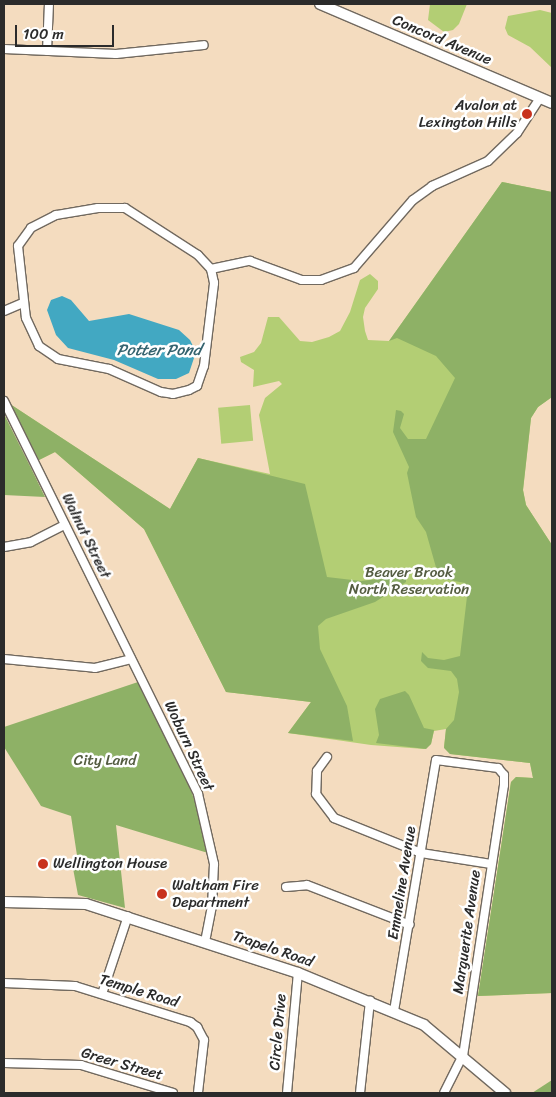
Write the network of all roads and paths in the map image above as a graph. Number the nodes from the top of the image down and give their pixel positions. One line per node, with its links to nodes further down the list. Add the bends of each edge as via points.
1 (49, 4): 5 (street)
2 (320, 4): 6 (main road, Concord Avenue)
3 (204, 45): 5 (street, via 124,54)
4 (4, 49): 5 (street)
5 (47, 51)
6 (540, 98): 7 (main road, Concord Avenue); 8 (street, via 517,133 488,161 432,186 412,200 354,268 321,280 302,280 250,261)
7 (552, 103)
8 (211, 269): 9 (street, via 198,255 126,208 76,212 44,220 25,234 18,246); 9 (street, via 214,283 202,372 197,386 173,394 144,386 110,369 58,359 39,346 31,333)
9 (24, 303): 10 (street)
10 (4, 311)
11 (4, 401): 12 (street, Walnut Street)
12 (65, 525): 13 (street, via 31,542); 15 (street, Walnut Street)
13 (4, 547)
14 (4, 659): 15 (street, via 95,668)
15 (131, 659): 16 (street, Walnut Street)
16 (144, 683): 25 (street, Woburn Street, via 192,780 207,826 214,884)
17 (328, 757): 19 (street, via 320,764 316,781 316,794 328,813 352,827)
18 (502, 770): 19 (street, Emmeline Avenue, via 436,760); 20 (street, Marguerite Avenue, via 504,785)
19 (421, 852): 20 (street); 24 (street, Emmeline Avenue)
20 (491, 864): 31 (street, Marguerite Avenue)
21 (286, 887): 24 (street, via 307,885)
22 (4, 902): 23 (main road, Trapelo Road, via 75,903)
23 (128, 916): 25 (main road, Trapelo Road); 28 (street)
24 (410, 925): 30 (street, Emmeline Avenue)
25 (205, 941): 26 (main road, Trapelo Road)
26 (298, 973): 29 (main road, Trapelo Road); 35 (street, Circle Drive)
27 (4, 983): 28 (street, Temple Road, via 61,983)
28 (102, 994): 34 (street, Temple Road, via 197,1027 204,1040)
29 (370, 1001): 30 (main road, Trapelo Road); 36 (street)
30 (394, 1011): 31 (main road, Trapelo Road, via 424,1025)
31 (463, 1055): 37 (street, Marguerite Avenue); 38 (main road, Trapelo Road)
32 (4, 1063): 33 (street, Greer Street, via 81,1065)
33 (173, 1093)
34 (198, 1093)
35 (287, 1093)
36 (360, 1093)
37 (444, 1093)
38 (505, 1093)

